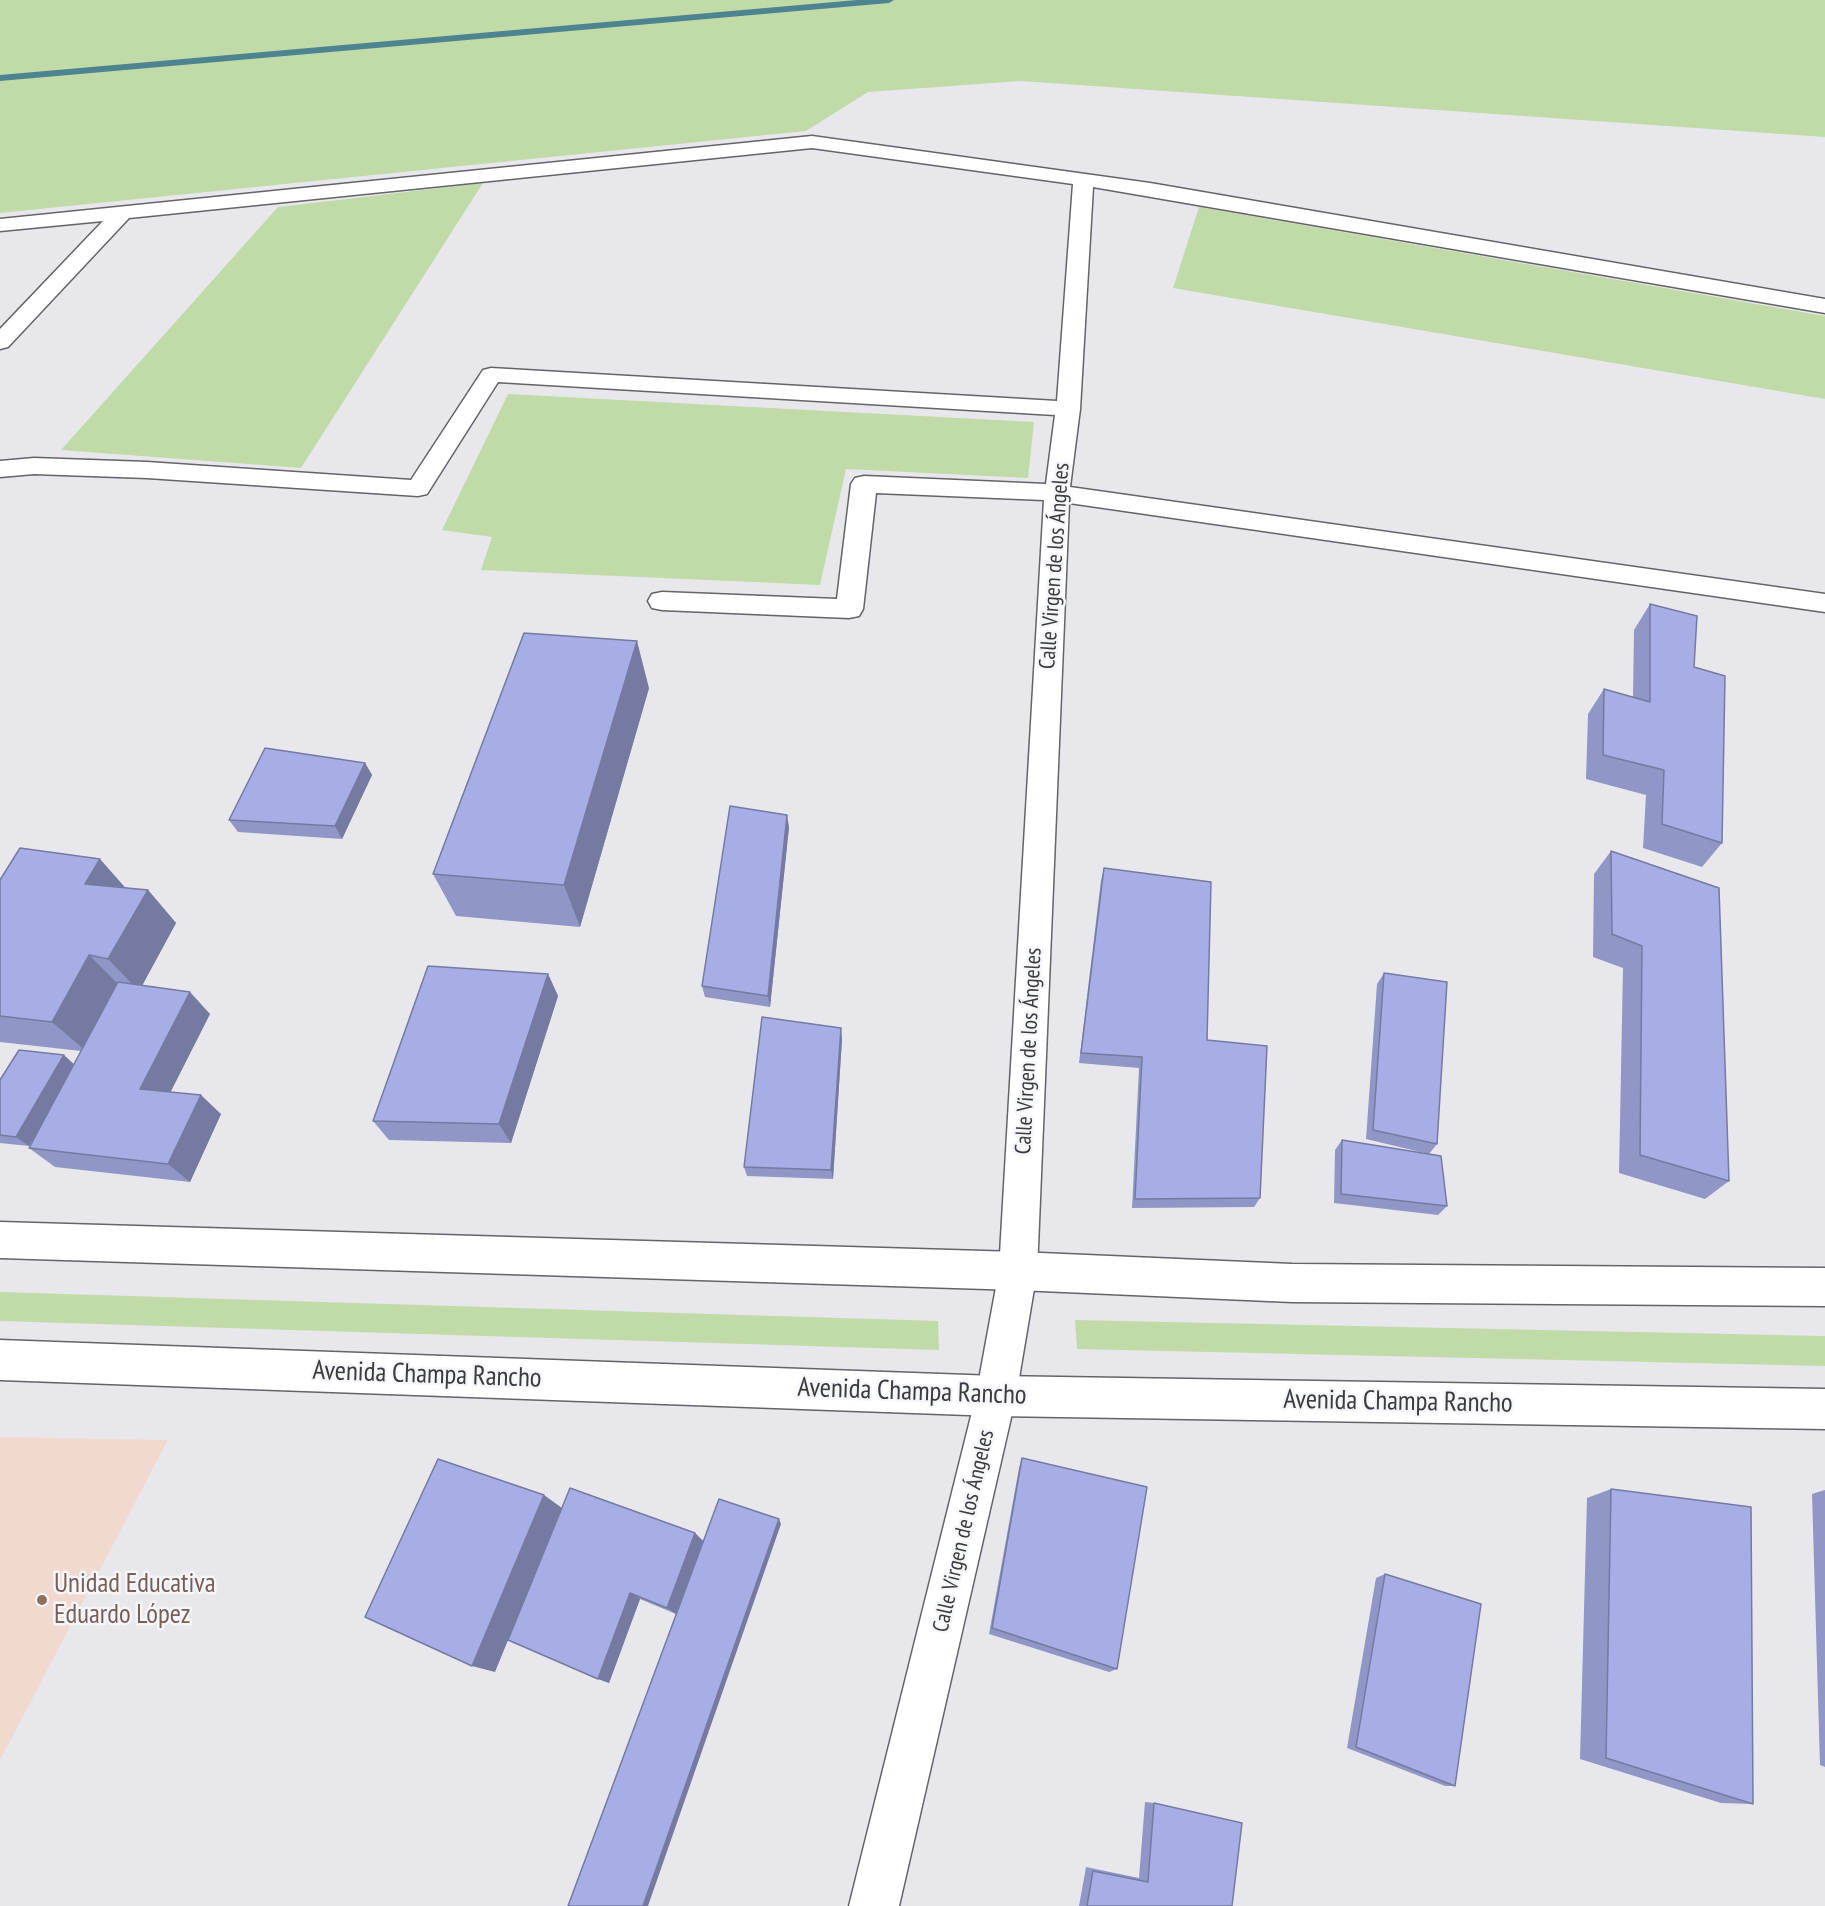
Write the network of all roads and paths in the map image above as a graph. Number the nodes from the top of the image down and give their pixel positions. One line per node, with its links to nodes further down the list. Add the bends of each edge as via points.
1 (1083, 181): 2 (street, via 812,142); 4 (street, via 1162,191); 6 (street, Calle Virgen de los Ángeles)
2 (122, 213): 3 (street); 5 (street)
3 (0, 225)
4 (1825, 306)
5 (0, 342)
6 (1068, 409): 7 (street, via 491,375 417,488 147,471 34,466); 8 (street, Calle Virgen de los Ángeles)
7 (0, 469)
8 (1057, 493): 9 (street, via 864,484 849,609); 10 (street); 12 (street, Calle Virgen de los Ángeles)
9 (662, 601)
10 (1825, 603)
11 (0, 1240): 12 (street)
12 (1018, 1271): 13 (street, via 1292,1282); 15 (street, Calle Virgen de los Ángeles)
13 (1825, 1287)
14 (0, 1360): 15 (street, Avenida Champa Rancho)
15 (996, 1396): 16 (street, Avenida Champa Rancho); 17 (street, Calle Virgen de los Ángeles)
16 (1825, 1410)
17 (874, 1906)

